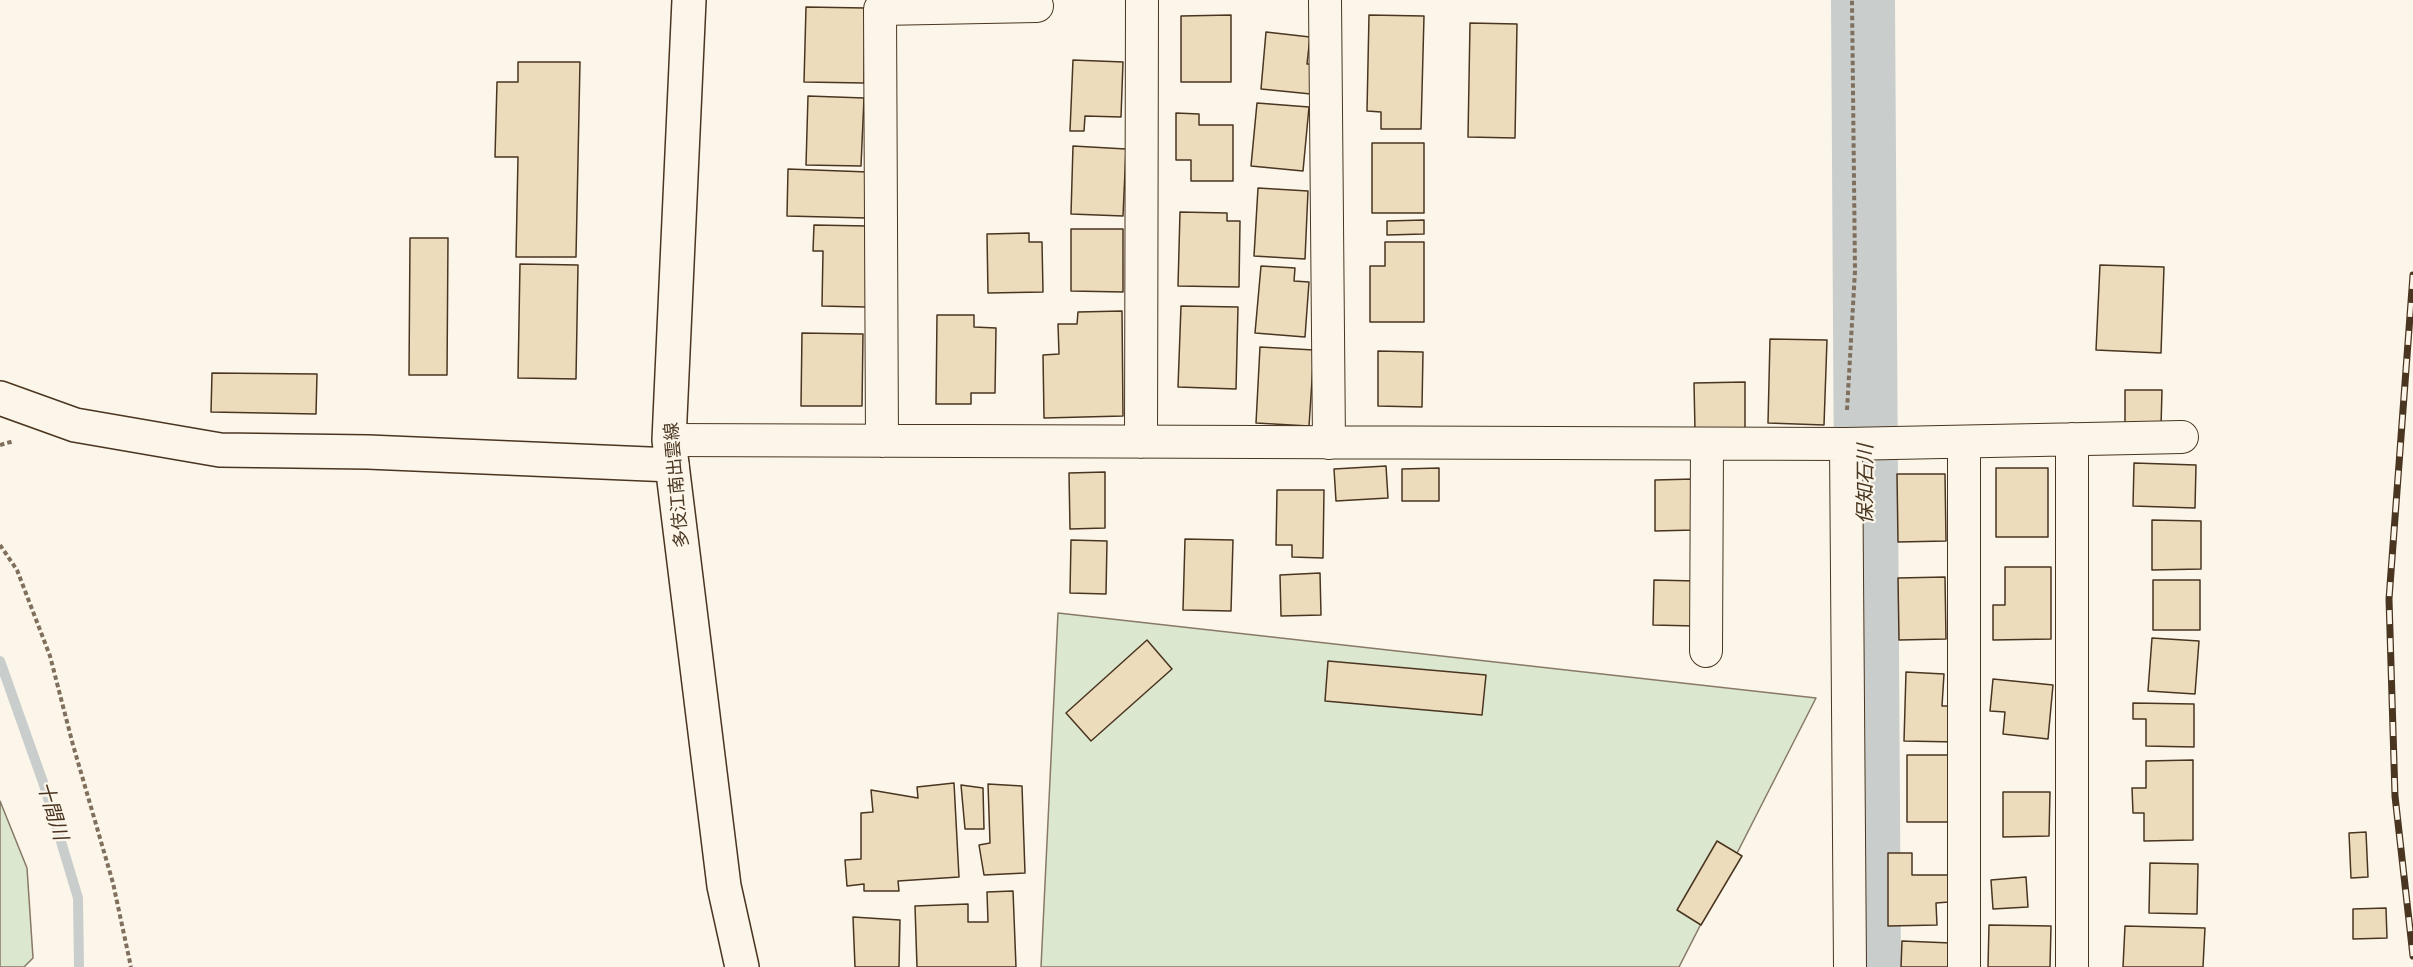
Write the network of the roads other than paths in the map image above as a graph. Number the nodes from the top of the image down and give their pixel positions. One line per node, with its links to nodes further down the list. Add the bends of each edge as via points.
1 (689, 0): 14 (main road, 多伎江南出雲線)
2 (1143, 0): 9 (street)
3 (1325, 0): 10 (street)
4 (1037, 6): 8 (street, via 880,9)
5 (0, 398): 14 (main road, via 75,425 220,450)
6 (2182, 437): 7 (street)
7 (2072, 439): 11 (street); 19 (street)
8 (882, 441): 9 (street); 14 (street)
9 (1141, 442): 10 (street)
10 (1329, 442): 12 (street)
11 (1964, 442): 13 (street); 16 (street)
12 (1707, 444): 13 (street); 15 (street)
13 (1846, 444): 18 (street)
14 (671, 453): 17 (main road, 多伎江南出雲線, via 724,886)
15 (1706, 651)
16 (1964, 966)
17 (742, 967)
18 (1850, 967)
19 (2072, 967)

